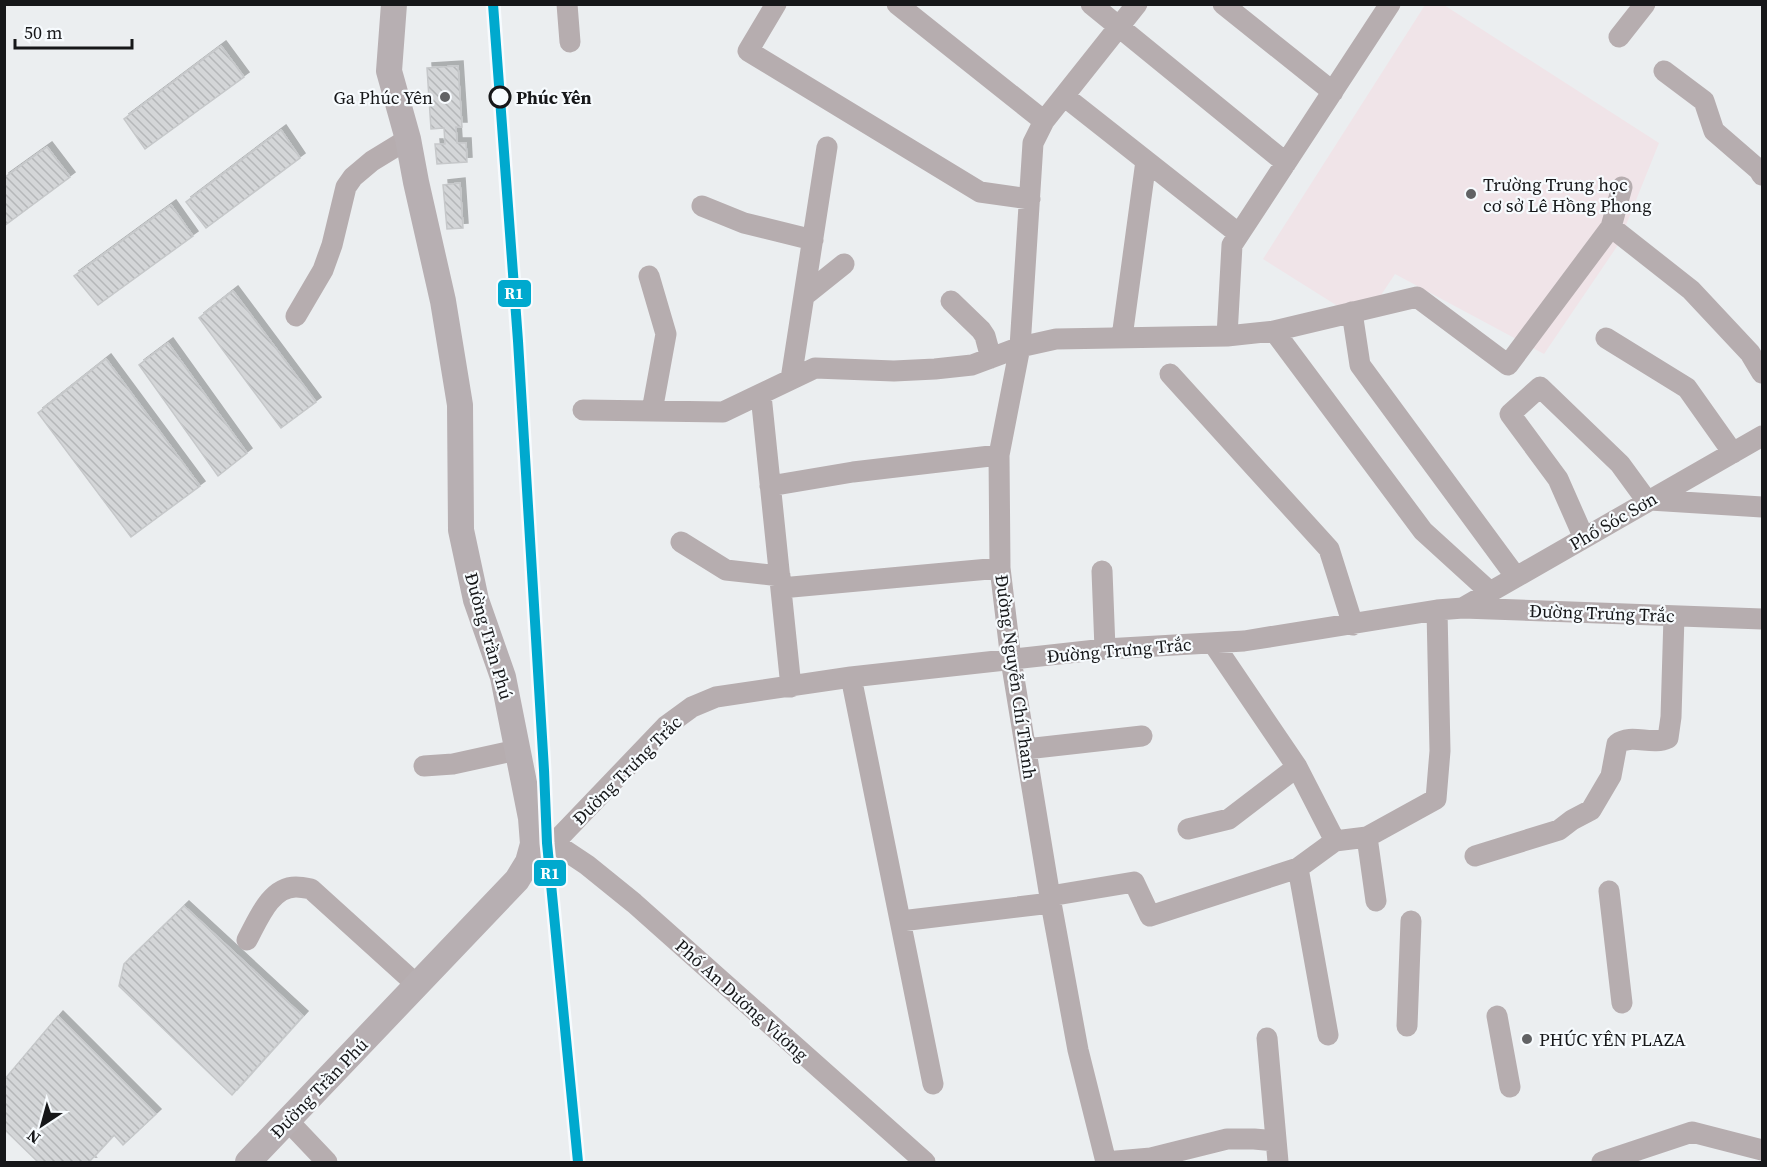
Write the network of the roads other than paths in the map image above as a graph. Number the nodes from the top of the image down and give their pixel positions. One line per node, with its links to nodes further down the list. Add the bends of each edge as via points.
1 (394, 4): 17 (main road, Đường Trần Phú, via 389,70)
2 (567, 4): 12 (street)
3 (776, 4): 23 (street, via 748,51 980,192)
4 (897, 4): 16 (street)
5 (1091, 4): 10 (street)
6 (1137, 4): 10 (street, Đường Nguyễn Chí Thanh)
7 (1223, 4): 14 (street)
8 (1390, 4): 14 (street)
9 (1645, 4): 11 (street)
10 (1119, 27): 15 (street, Đường Nguyễn Chí Thanh); 20 (street)
11 (1619, 37)
12 (570, 42)
13 (1665, 71): 21 (street, via 1704,100 1714,131)
14 (1333, 92): 20 (street)
15 (1064, 96): 16 (street, Đường Nguyễn Chí Thanh); 19 (street)
16 (1044, 121): 23 (street, Đường Nguyễn Chí Thanh, via 1034,143)
17 (408, 139): 33 (street, via 372,161 346,187 323,270); 71 (main road, Đường Trần Phú, via 443,301 460,405 461,530 476,600 503,676)
18 (828, 147): 27 (street)
19 (1146, 161): 26 (street); 36 (street)
20 (1286, 163): 26 (street)
21 (1762, 175)
22 (1622, 187): 25 (street)
23 (1030, 199): 38 (street, Đường Nguyễn Chí Thanh)
24 (702, 206): 27 (street, via 744,223)
25 (1611, 227): 32 (street, via 1508,365 1417,297); 40 (street, via 1691,290 1750,353)
26 (1239, 234): 35 (street, via 1232,245)
27 (813, 240): 30 (street)
28 (844, 264): 30 (street)
29 (649, 276): 45 (street, via 666,334)
30 (804, 296): 42 (street)
31 (951, 302): 39 (street, via 981,330)
32 (1352, 312): 34 (street); 56 (street, via 1360,364)
33 (296, 316)
34 (1274, 331): 35 (street); 58 (street, via 1423,531)
35 (1227, 336): 36 (street)
36 (1122, 337): 38 (street, via 1056,339)
37 (1606, 338): 47 (street, via 1687,388)
38 (1020, 347): 39 (street); 48 (street, Đường Nguyễn Chí Thanh)
39 (991, 358): 42 (street, via 972,365 914,370 815,368)
40 (1762, 373)
41 (1170, 374): 63 (street, via 1329,549)
42 (791, 379): 43 (street)
43 (760, 395): 45 (street, via 723,412); 49 (street)
44 (583, 410): 45 (street)
45 (652, 411)
46 (1762, 436): 47 (street, Phố Sóc Sơn)
47 (1732, 453): 50 (street, Phố Sóc Sơn)
48 (999, 454): 49 (street); 54 (street, Đường Nguyễn Chí Thanh)
49 (770, 486): 57 (street)
50 (1649, 500): 51 (street); 52 (street, Phố Sóc Sơn); 52 (street, via 1620,464 1540,387 1510,414 1558,479)
51 (1762, 507)
52 (1584, 538): 56 (street, Phố Sóc Sơn)
53 (681, 542): 57 (street, via 726,570)
54 (1000, 568): 57 (street); 66 (street, Đường Nguyễn Chí Thanh)
55 (1102, 572): 65 (street)
56 (1516, 577): 58 (street, Phố Sóc Sơn)
57 (780, 582): 68 (street)
58 (1490, 592): 59 (street, Phố Sóc Sơn)
59 (1463, 608): 60 (street, Đường Trưng Trắc); 61 (street, Đường Trưng Trắc)
60 (1437, 610): 63 (street, Đường Trưng Trắc); 75 (street, via 1440,751 1436,799)
61 (1674, 616): 62 (street, Đường Trưng Trắc); 78 (street, via 1668,738 1617,744 1611,776 1591,810 1559,830)
62 (1762, 619)
63 (1353, 625): 64 (street, Đường Trưng Trắc)
64 (1213, 643): 65 (street, Đường Trưng Trắc); 73 (street)
65 (1105, 649): 66 (street, Đường Trưng Trắc)
66 (1011, 660): 67 (street, Đường Trưng Trắc); 70 (street, Đường Nguyễn Chí Thanh)
67 (852, 677): 68 (street, Đường Trưng Trắc); 83 (street)
68 (791, 687): 77 (street, Đường Trưng Trắc, via 717,697 692,707 666,726)
69 (1142, 736): 70 (street)
70 (1026, 749): 81 (street, Đường Nguyễn Chí Thanh)
71 (517, 750): 72 (street); 77 (main road, Đường Trần Phú, via 531,818)
72 (424, 766)
73 (1297, 767): 74 (street, via 1229,819); 76 (street)
74 (1188, 829)
75 (1367, 837): 76 (street); 82 (street)
76 (1335, 841): 79 (street)
77 (544, 844): 86 (main road, Đường Trần Phú, via 517,880); 99 (street, Phố An Dương Vương, via 587,865 634,903)
78 (1475, 856)
79 (1298, 868): 81 (street, via 1150,916 1134,882); 90 (street)
80 (1609, 891): 87 (street)
81 (1051, 900): 83 (street); 100 (street, Đường Nguyễn Chí Thanh, via 1078,1050)
82 (1376, 901)
83 (901, 921): 92 (street)
84 (1411, 921): 89 (street)
85 (247, 940): 86 (street, via 277,893 294,887 311,889)
86 (417, 985): 94 (main road, Đường Trần Phú)
87 (1622, 1003)
88 (1497, 1016): 93 (street)
89 (1407, 1026)
90 (1328, 1035)
91 (1267, 1038): 96 (street)
92 (933, 1084)
93 (1510, 1087)
94 (288, 1121): 97 (main road, Đường Trần Phú); 98 (street)
95 (1762, 1150): 101 (street, via 1692,1132)
96 (1277, 1152): 100 (street, via 1254,1139 1227,1139 1151,1158)
97 (248, 1162)
98 (327, 1162)
99 (925, 1162)
100 (1106, 1162)
101 (1602, 1162)

